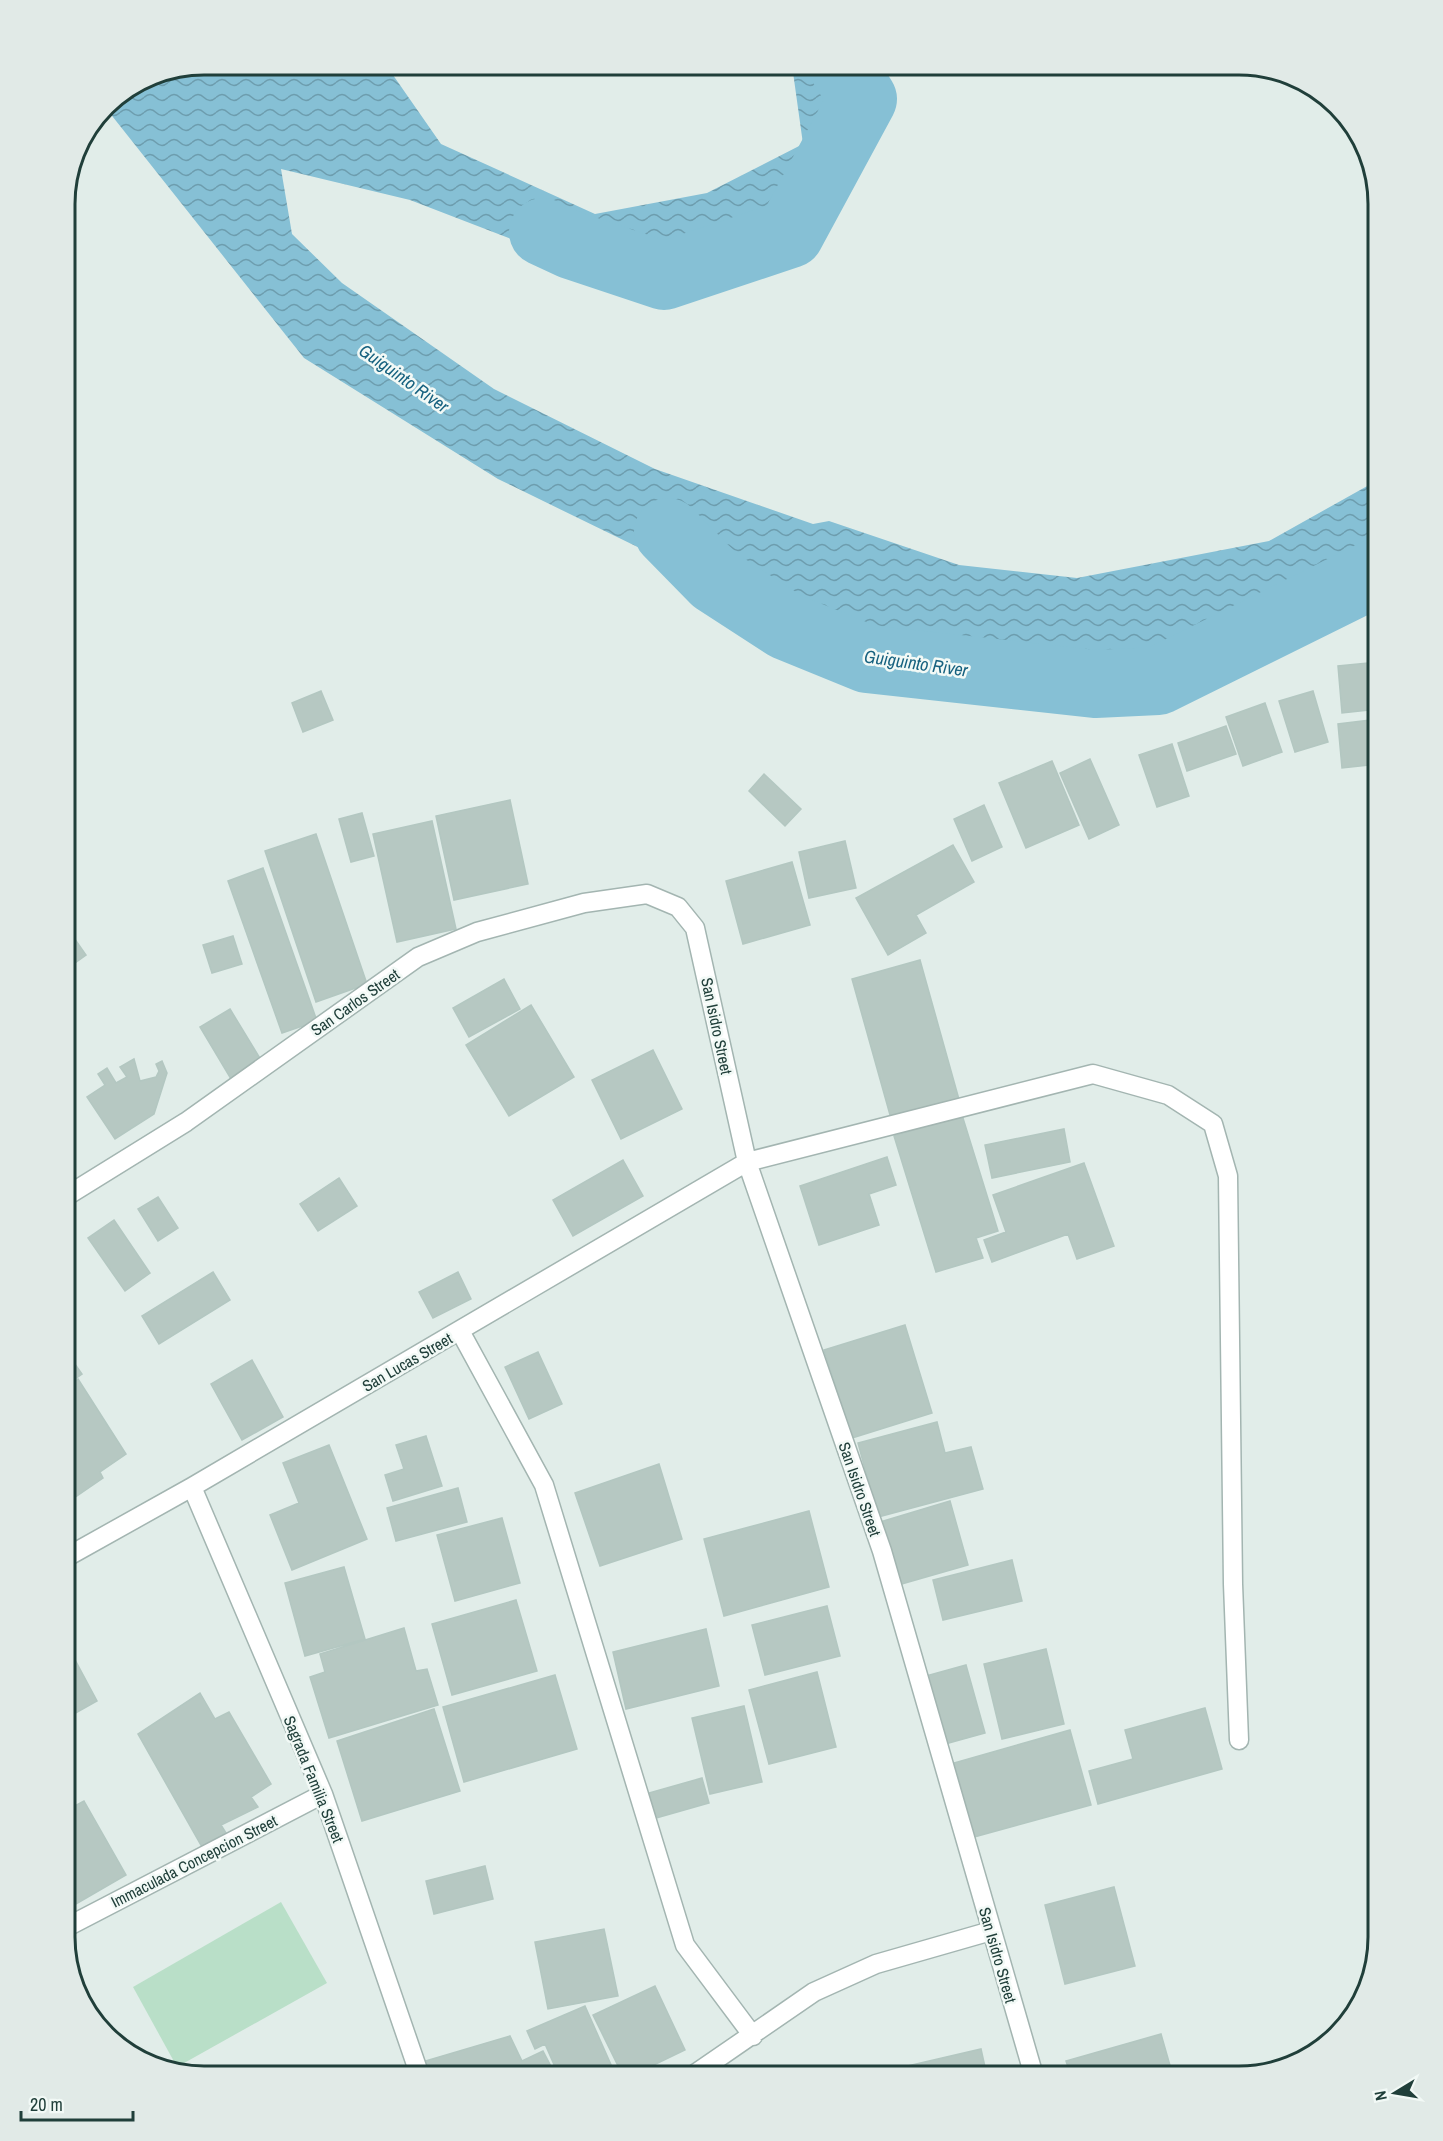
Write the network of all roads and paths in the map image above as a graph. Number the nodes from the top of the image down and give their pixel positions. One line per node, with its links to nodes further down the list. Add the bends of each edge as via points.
1 (678, 907): 2 (street, San Isidro Street, via 695,928); 3 (street, San Carlos Street, via 647,894 584,903 477,932 418,957 186,1122)
2 (747, 1162): 4 (street, San Lucas Street); 7 (street, San Lucas Street, via 1093,1074 1168,1095 1213,1124 1228,1176); 10 (street, San Isidro Street, via 882,1551)
3 (75, 1191)
4 (460, 1331): 5 (street, San Lucas Street); 11 (street, via 543,1485 685,1945)
5 (192, 1487): 6 (street, San Lucas Street); 8 (street, Sagrada Familia Street)
6 (75, 1552)
7 (1239, 1740)
8 (323, 1794): 9 (street, Immaculada Concepcion Street); 12 (street, Sagrada Familia Street)
9 (75, 1922)
10 (991, 1931): 11 (street, via 876,1964 814,1992); 14 (street, San Isidro Street)
11 (753, 2036): 13 (street)
12 (417, 2066)
13 (707, 2066)
14 (1031, 2066)

